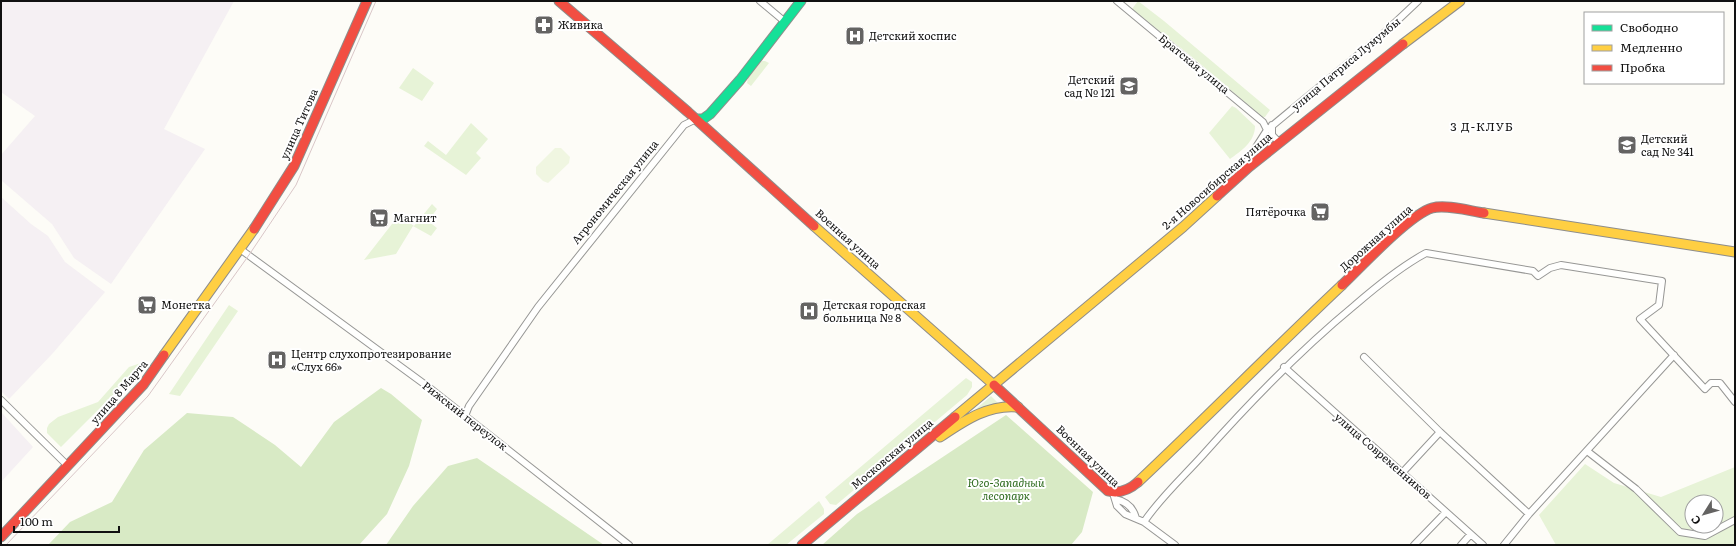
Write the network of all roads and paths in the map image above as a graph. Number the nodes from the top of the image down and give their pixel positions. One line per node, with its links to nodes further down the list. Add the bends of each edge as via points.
1 (367, 1): 13 (street, улица Титова, via 294,166)
2 (559, 1): 9 (street, Военная улица)
3 (760, 1): 8 (street)
4 (801, 1): 8 (street, Агрономическая улица)
5 (1117, 1): 10 (street, Братская улица)
6 (1418, 1): 10 (street, улица Патриса Лумумбы, via 1382,35)
7 (1460, 1): 11 (street, 2-я Новосибирская улица)
8 (784, 22): 9 (street, Агрономическая улица, via 740,80 710,114 703,119)
9 (696, 119): 18 (street, Военная улица); 22 (street, Агрономическая улица, via 684,125 555,285 469,406)
10 (1270, 128): 11 (street, Братская улица, via 1272,135); 12 (street, улица Патриса Лумумбы)
11 (1280, 143): 12 (street, 2-я Новосибирская улица)
12 (1235, 180): 18 (street, 2-я Новосибирская улица, via 1183,227)
13 (240, 249): 22 (street, Рижский переулок); 26 (street, улица 8 Марта, via 144,385)
14 (1735, 252): 28 (street, Дорожная улица, via 1468,211 1433,208 1416,216 1398,232 1131,488)
15 (1674, 356): 17 (street, via 1640,318 1659,305 1662,281 1561,265 1550,268 1538,276 1533,271 1426,253 1385,280); 20 (street, via 1705,389 1720,382); 25 (street)
16 (1364, 357): 23 (street)
17 (1284, 367): 27 (street, улица Современников); 33 (street, via 1218,437)
18 (994, 385): 21 (street, Военная улица); 24 (street, Московская улица)
19 (1, 400): 26 (street)
20 (1735, 402)
21 (1018, 407): 24 (street, via 1004,406 968,418 934,441); 28 (street, Военная улица)
22 (465, 416): 37 (street, Рижский переулок)
23 (1440, 432): 27 (street); 30 (street)
24 (924, 444): 36 (street, Московская улица)
25 (1587, 451): 30 (street); 32 (street, via 1636,489 1680,532 1705,536)
26 (68, 466): 35 (street, улица 8 Марта)
27 (1402, 473): 29 (street, улица Современников)
28 (1114, 496): 31 (street, Военная улица, via 1130,507); 31 (street, Военная улица, via 1117,506 1124,514 1129,518)
29 (1446, 512): 34 (street, улица Современников); 39 (street)
30 (1529, 514): 42 (street)
31 (1136, 518): 33 (street)
32 (1735, 520)
33 (1144, 522): 38 (street)
34 (1470, 535): 40 (street); 41 (street, улица Современников)
35 (1, 537)
36 (803, 544)
37 (629, 545)
38 (1175, 545)
39 (1414, 545)
40 (1461, 545)
41 (1483, 545)
42 (1504, 545)

